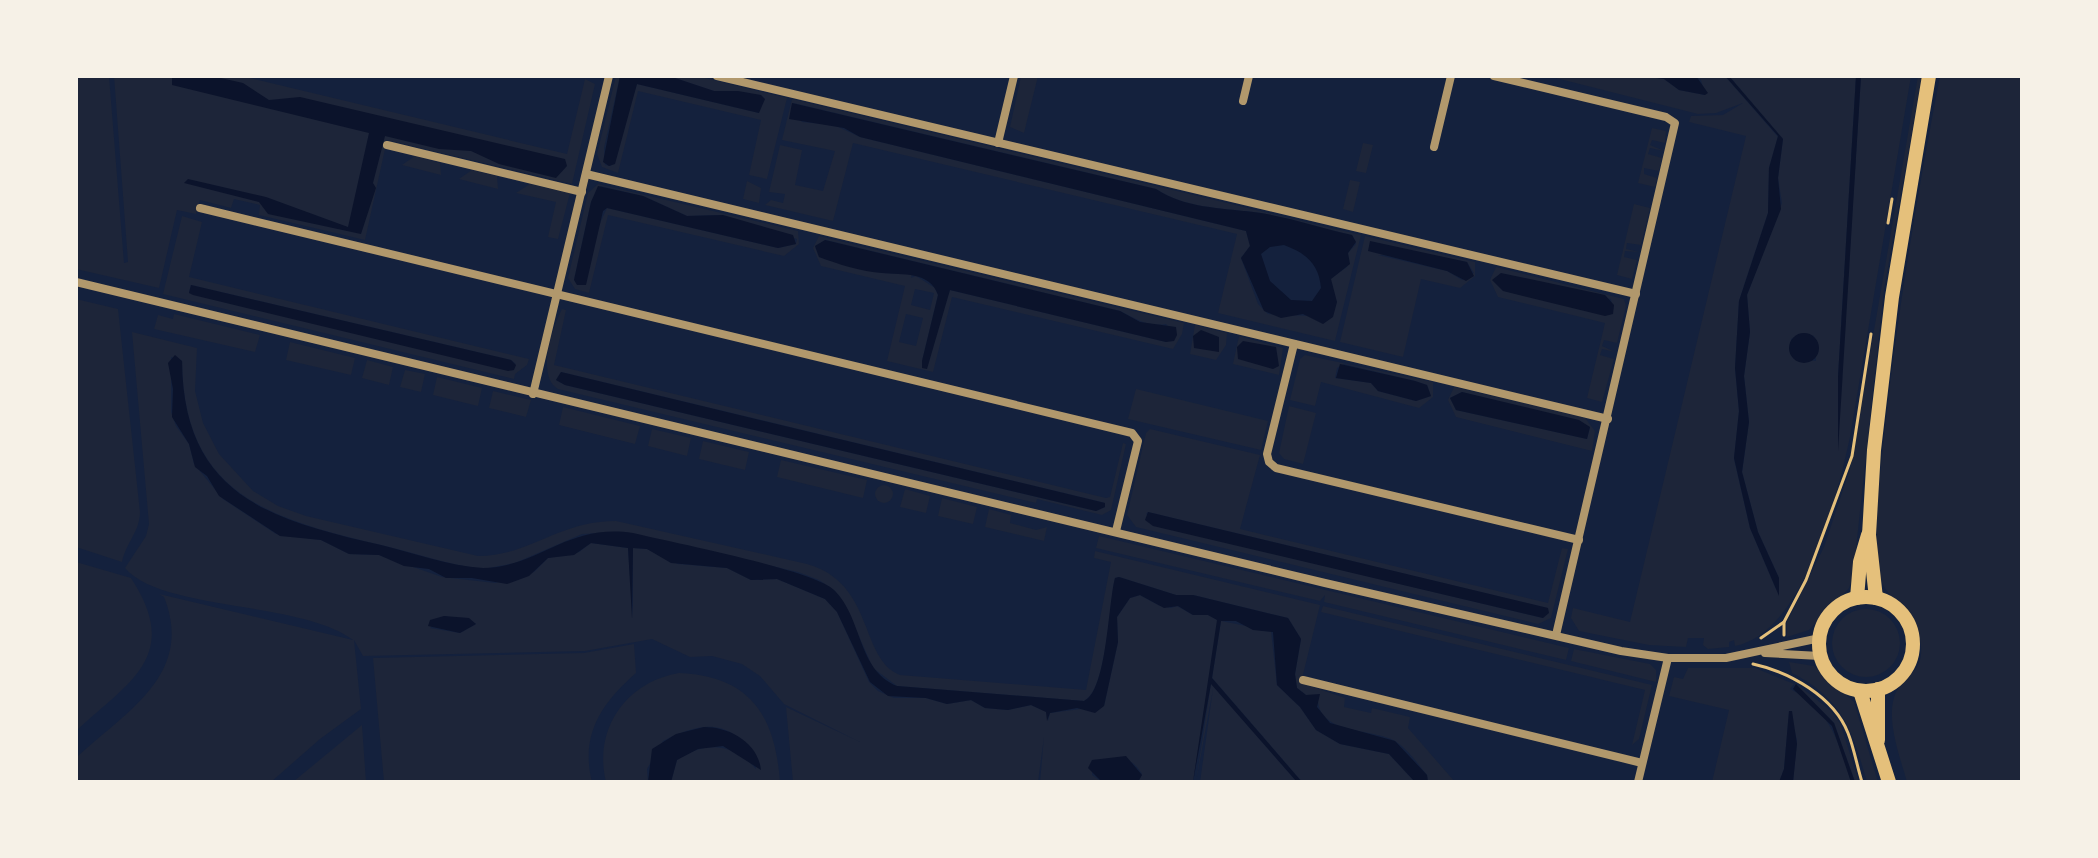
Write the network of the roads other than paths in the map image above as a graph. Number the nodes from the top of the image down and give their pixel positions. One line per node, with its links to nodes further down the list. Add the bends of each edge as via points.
1 (609, 76): 14 (street)
2 (717, 76): 11 (street)
3 (1014, 76): 11 (street)
4 (1249, 76): 10 (street)
5 (1451, 76): 13 (street)
6 (1494, 76): 9 (street)
7 (1539, 76): 9 (street)
8 (1929, 76): 24 (main road, via 1892,297)
9 (1536, 86): 18 (street, via 1675,123)
10 (1243, 101)
11 (998, 143): 18 (street)
12 (387, 145): 15 (street)
13 (1434, 147)
14 (586, 174): 15 (street); 20 (street)
15 (582, 192): 19 (street)
16 (200, 208): 19 (street)
17 (76, 282): 21 (street)
18 (1636, 294): 22 (street)
19 (557, 296): 21 (street); 23 (street, via 1137,435)
20 (1294, 344): 22 (street); 25 (street, via 1267,454 1276,468)
21 (533, 394): 23 (street)
22 (1608, 419): 25 (street)
23 (1116, 531): 28 (street)
24 (1869, 535): 26 (main road); 27 (main road)
25 (1579, 540): 28 (street)
26 (1857, 598): 27 (main road); 29 (main road, via 1832,612)
27 (1876, 598): 34 (main road, via 1906,619 1913,651 1897,681)
28 (1556, 635): 32 (street)
29 (1820, 638): 30 (street); 31 (main road)
30 (1760, 652): 31 (street); 32 (street)
31 (1820, 656): 35 (main road, via 1834,679)
32 (1668, 658): 37 (street)
33 (1303, 680): 37 (street)
34 (1878, 689): 35 (main road); 36 (main road)
35 (1860, 691): 36 (main road)
36 (1878, 742): 39 (main road)
37 (1642, 763): 38 (street)
38 (1638, 782)
39 (1889, 782)

